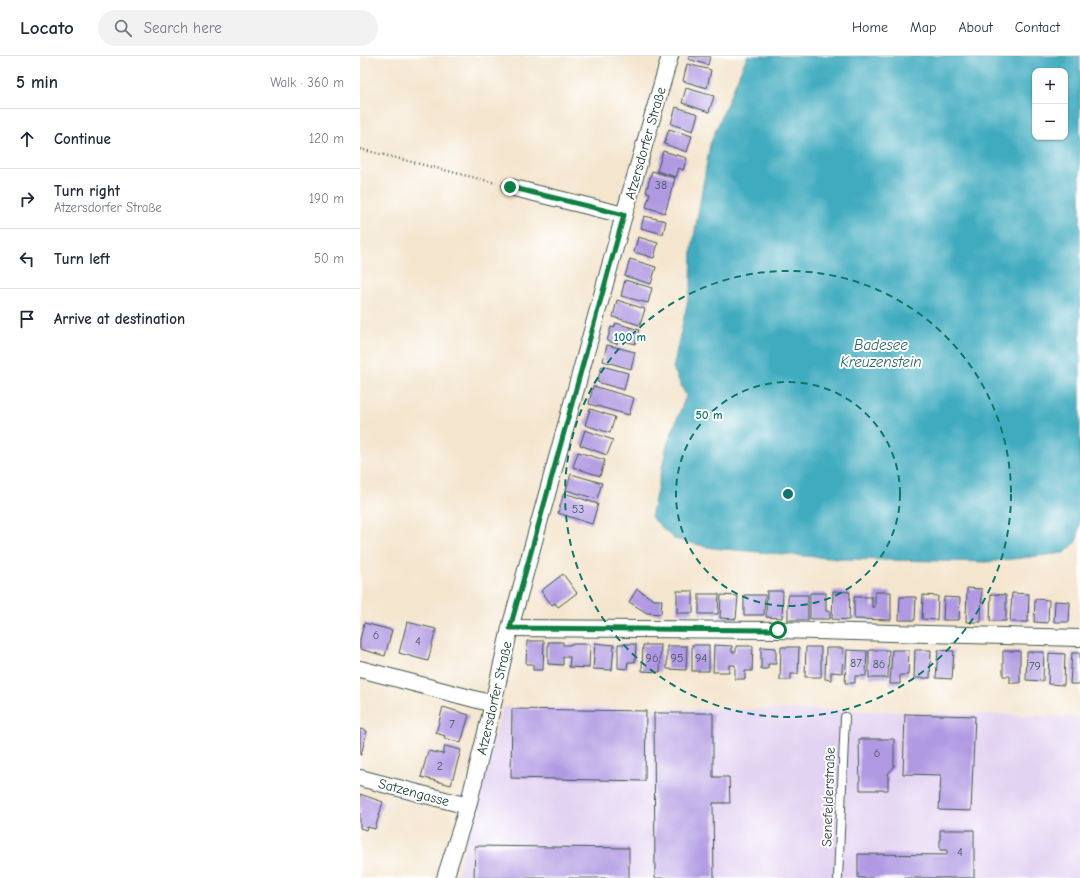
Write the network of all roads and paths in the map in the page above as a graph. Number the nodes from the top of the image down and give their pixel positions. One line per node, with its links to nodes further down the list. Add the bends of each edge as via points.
1 (670, 56): 4 (street, Atzersdorfer Straße)
2 (360, 149): 3 (path)
3 (510, 187): 4 (street)
4 (624, 215): 5 (street, Atzersdorfer Straße)
5 (510, 628): 6 (street, via 778,630); 8 (street, Atzersdorfer Straße)
6 (1080, 638)
7 (360, 669): 8 (street)
8 (493, 704): 11 (street, Atzersdorfer Straße)
9 (845, 717): 13 (lane, Senefelderstraße)
10 (360, 778): 11 (street, Satzengasse)
11 (468, 806): 12 (street, Atzersdorfer Straße)
12 (445, 878)
13 (838, 878)

